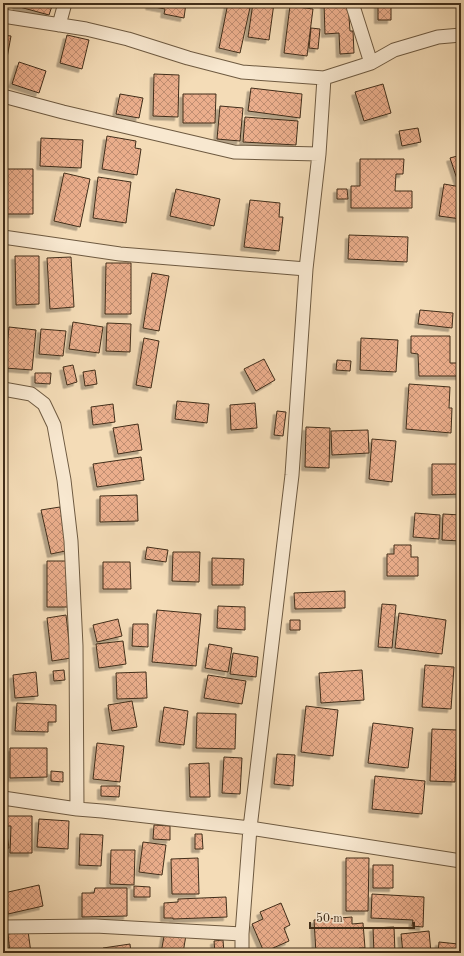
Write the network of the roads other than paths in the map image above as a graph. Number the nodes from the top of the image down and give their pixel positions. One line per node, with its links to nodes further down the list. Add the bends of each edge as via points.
1 (65, 3): 4 (street)
2 (352, 3): 6 (street)
3 (3, 16): 4 (street)
4 (59, 25): 7 (street, via 86,29 242,72)
5 (461, 35): 6 (street, via 438,37 394,50)
6 (371, 63): 7 (street)
7 (324, 78): 9 (street)
8 (3, 96): 9 (street, via 234,152)
9 (319, 154): 11 (street)
10 (3, 237): 11 (street, via 120,254)
11 (306, 269): 15 (street, via 292,476)
12 (3, 389): 14 (street, via 31,394 44,404 54,426 64,480 71,541 76,646)
13 (3, 798): 14 (street)
14 (77, 809): 15 (street)
15 (250, 828): 16 (street); 18 (street)
16 (461, 861)
17 (3, 927): 18 (street, via 95,926)
18 (242, 934): 19 (street)
19 (242, 953)

